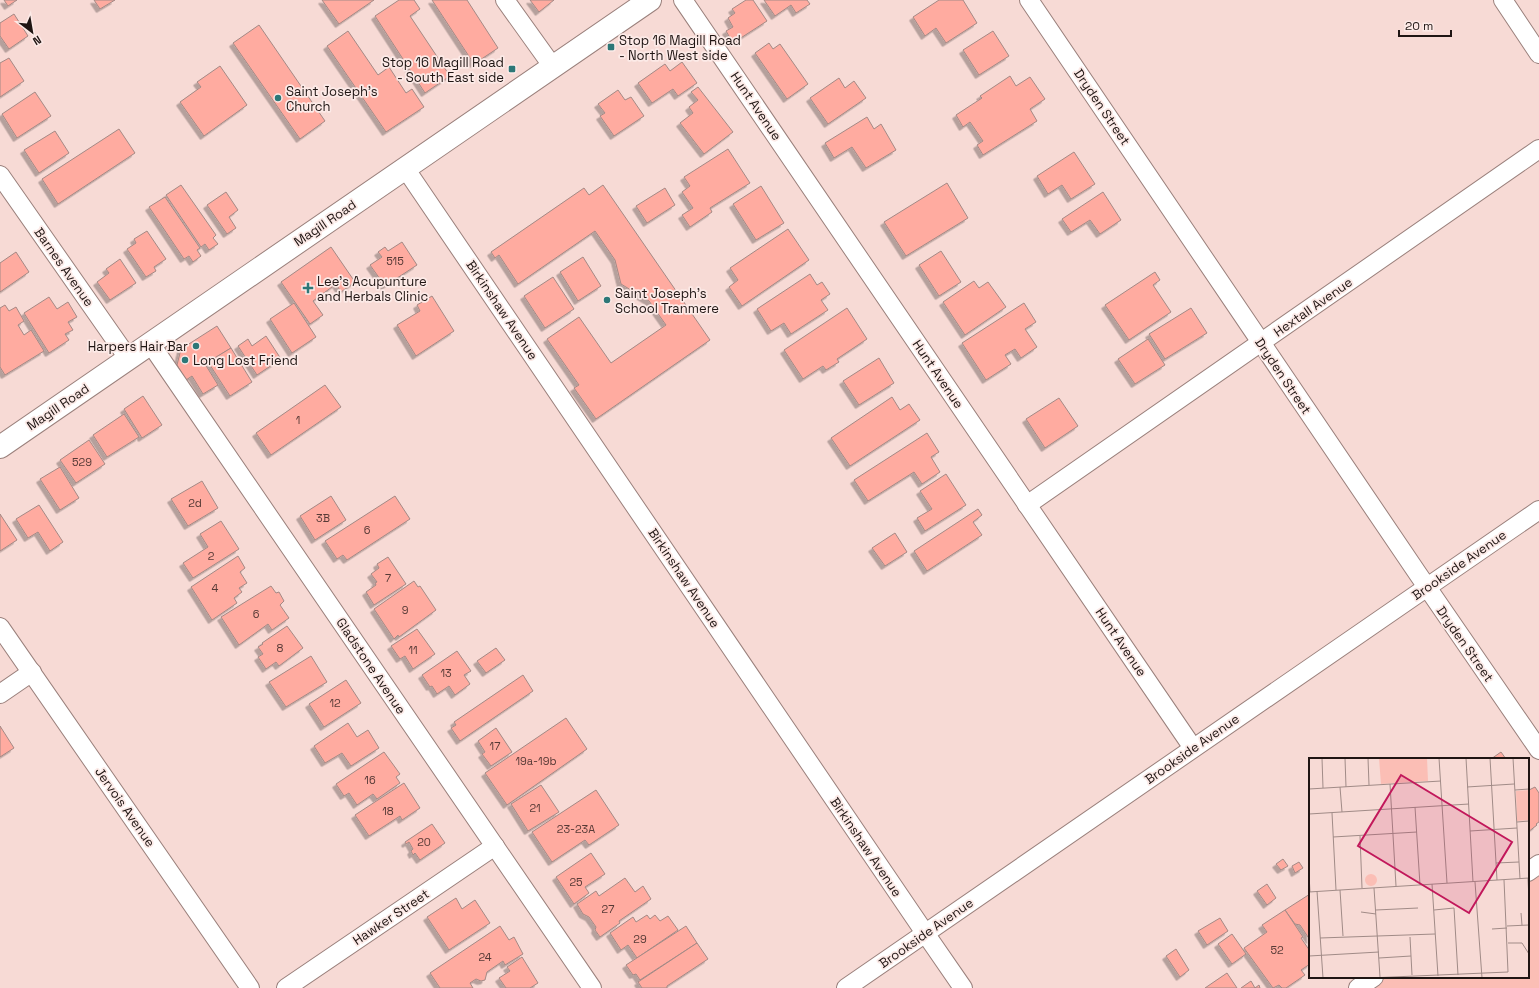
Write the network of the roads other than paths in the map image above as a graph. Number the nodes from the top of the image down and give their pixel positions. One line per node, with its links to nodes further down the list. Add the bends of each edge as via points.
1 (505, 0): 7 (street)
2 (650, 0): 7 (main road, Magill Road)
3 (683, 0): 15 (street, Hunt Avenue)
4 (1029, 0): 12 (street, Dryden Street)
5 (1503, 0): 6 (street)
6 (1539, 54)
7 (553, 67): 9 (main road, Magill Road)
8 (1539, 148): 12 (street, Hextall Avenue)
9 (406, 168): 11 (main road, Magill Road); 26 (street, Birkinshaw Avenue)
10 (0, 174): 13 (street, Barnes Avenue)
11 (150, 343): 13 (main road, Magill Road); 23 (street, Gladstone Avenue)
12 (1261, 343): 15 (street, Hextall Avenue); 17 (street, Dryden Street)
13 (128, 358): 14 (main road, Magill Road)
14 (0, 446)
15 (1027, 505): 21 (street, Hunt Avenue)
16 (1539, 510): 17 (street, Brookside Avenue)
17 (1426, 587): 21 (street, Brookside Avenue); 22 (street, Dryden Street)
18 (0, 626): 19 (street, Jervois Avenue)
19 (32, 672): 20 (street); 28 (street, Jervois Avenue)
20 (0, 694)
21 (1193, 748): 26 (street, Brookside Avenue)
22 (1539, 750)
23 (495, 846): 29 (street, Hawker Street); 30 (street, Gladstone Avenue)
24 (1539, 864): 25 (street)
25 (1529, 871)
26 (925, 933): 31 (street, Brookside Avenue); 32 (street, Birkinshaw Avenue)
27 (1373, 978): 33 (street)
28 (250, 988)
29 (286, 988)
30 (592, 988)
31 (846, 988)
32 (963, 988)
33 (1358, 988)

